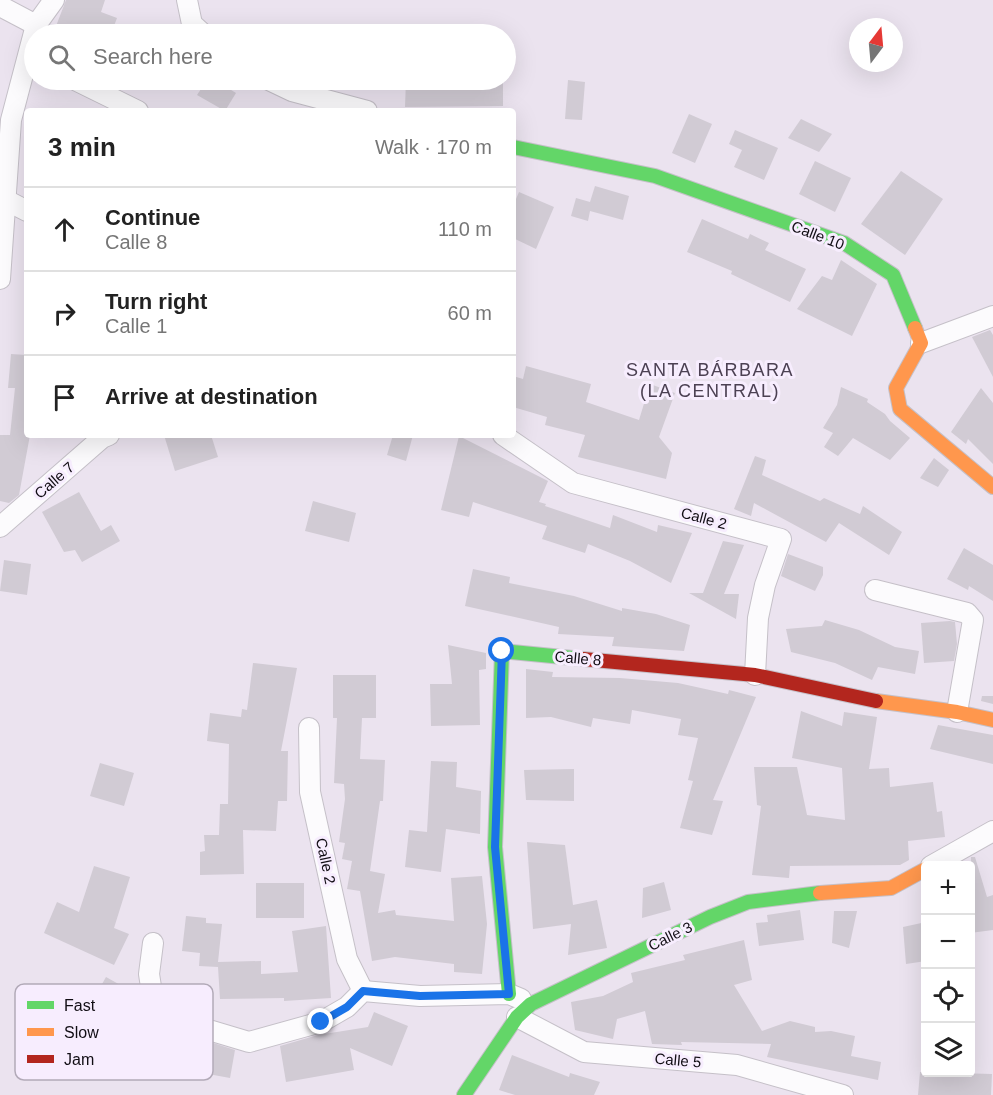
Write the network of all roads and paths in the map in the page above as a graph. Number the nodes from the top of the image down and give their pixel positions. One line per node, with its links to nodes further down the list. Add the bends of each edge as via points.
1 (54, 0): 5 (street)
2 (187, 0): 6 (street)
3 (0, 6): 4 (street)
4 (34, 24)
5 (37, 24)
6 (192, 24)
7 (24, 79): 13 (street, via 11,120)
8 (95, 90): 10 (street)
9 (290, 90): 11 (street)
10 (132, 108)
11 (356, 108)
12 (516, 148): 17 (street, Calle 10, via 655,176 844,243 893,275)
13 (4, 199): 14 (street); 15 (street)
14 (24, 209)
15 (0, 279)
16 (993, 316): 17 (street)
17 (921, 343): 20 (street, via 896,388 900,409)
18 (102, 438): 21 (street, Calle 7)
19 (507, 438): 23 (street, Calle 2, via 573,483 781,539 758,618)
20 (993, 487)
21 (0, 527)
22 (875, 590): 24 (street, via 967,613 973,620)
23 (755, 675): 24 (street, Calle 8, via 861,699); 33 (street, Calle 8, via 502,651 495,847)
24 (957, 712): 25 (street, Calle 8)
25 (993, 720)
26 (309, 728): 32 (street, Calle 2, via 310,792 347,959)
27 (993, 831): 28 (street)
28 (940, 861)
29 (921, 871): 34 (street, Calle 3, via 891,888 748,902)
30 (153, 942): 31 (street)
31 (151, 984)
32 (363, 991): 33 (street, via 420,996); 36 (street, via 347,1007 321,1022 249,1042)
33 (509, 994): 34 (street)
34 (531, 1004): 35 (street, Calle 3)
35 (517, 1017): 37 (street, Calle 5, via 584,1052 738,1065); 38 (street, Calle 3)
36 (213, 1031)
37 (798, 1089): 39 (street, Calle 5)
38 (464, 1095)
39 (843, 1095)

